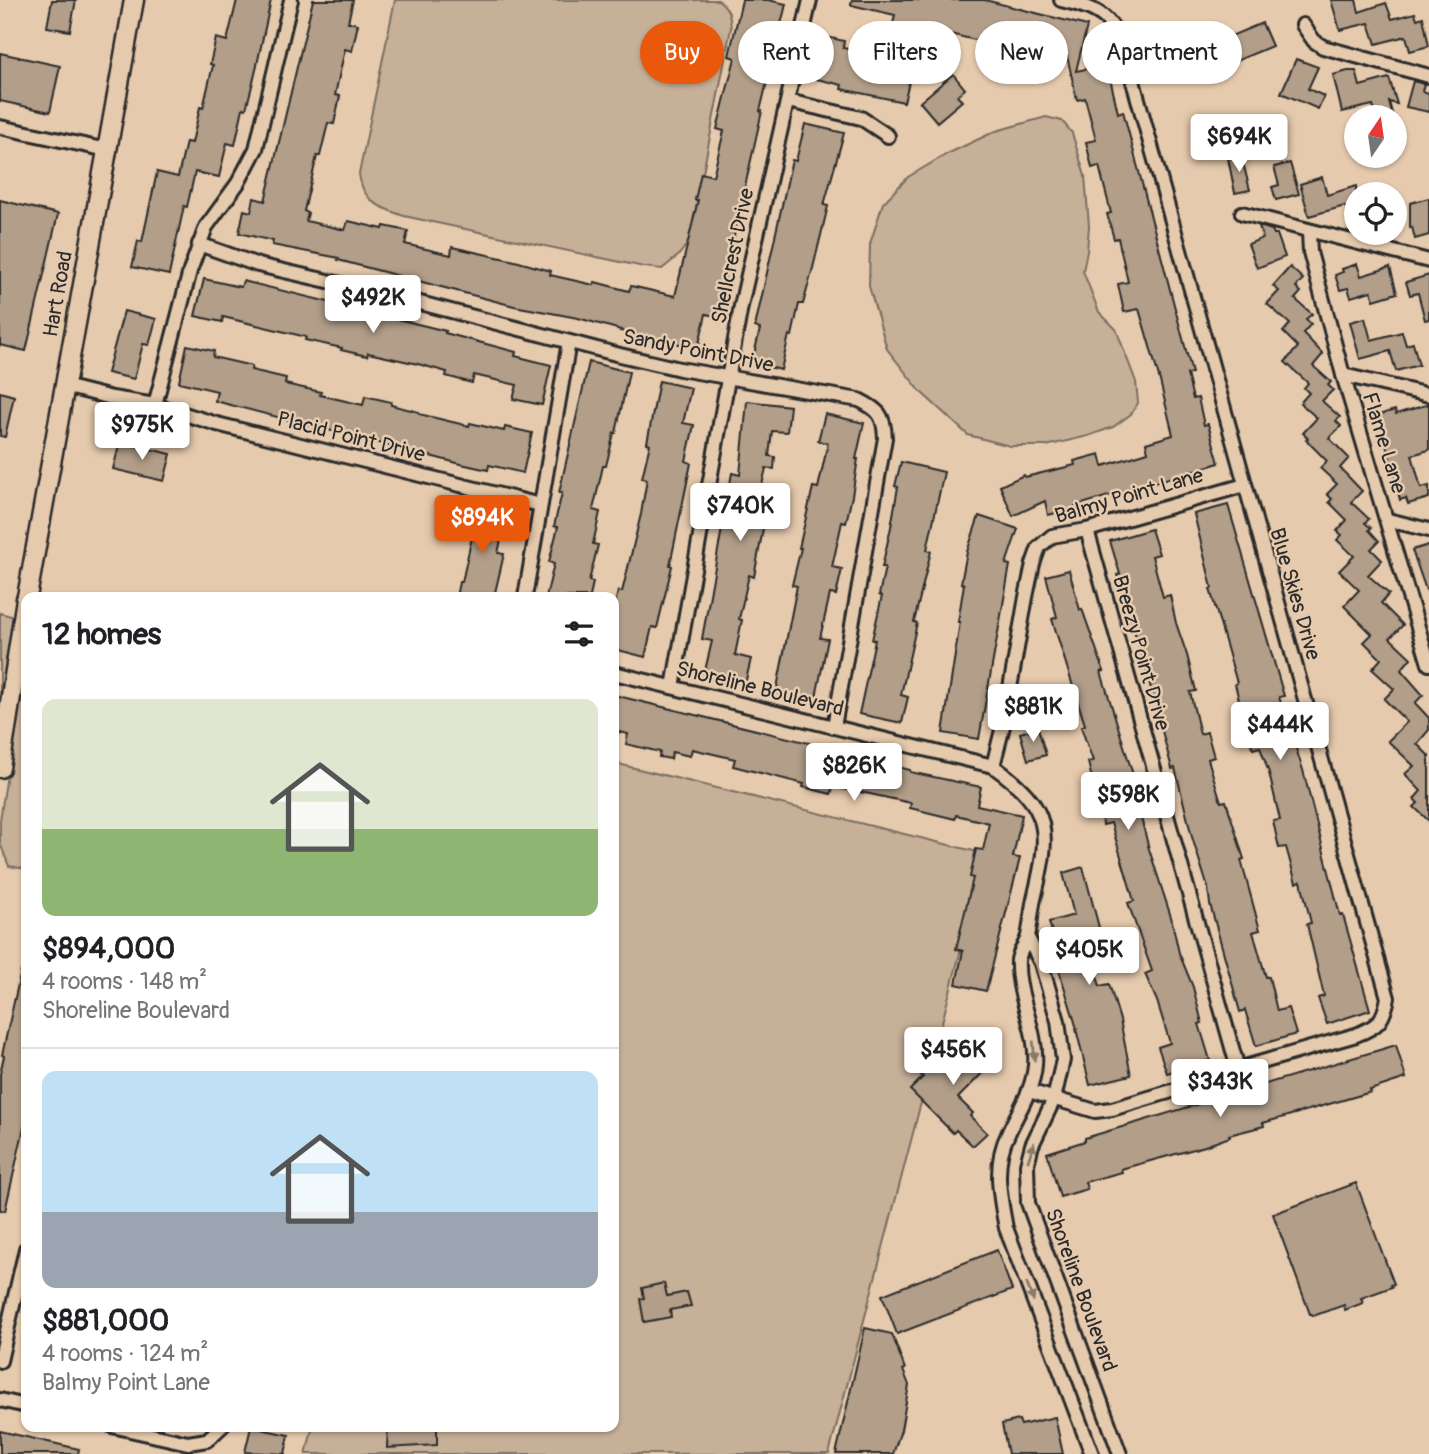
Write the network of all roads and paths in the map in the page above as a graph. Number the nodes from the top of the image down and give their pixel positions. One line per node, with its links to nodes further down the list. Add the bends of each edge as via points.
1 (134, 0): 10 (street, Hart Road)
2 (292, 0): 13 (street, via 256,149)
3 (810, 0): 7 (street, Shellcrest Drive)
4 (1061, 0): 21 (street, Blue Skies Drive, via 1107,17 1126,55)
5 (1303, 25): 6 (street, via 1323,47)
6 (1429, 76)
7 (788, 101): 9 (street, via 861,118); 17 (street, Shellcrest Drive)
8 (0, 127): 10 (street)
9 (888, 136)
10 (107, 150): 18 (street, Hart Road)
11 (1242, 213): 12 (street)
12 (1309, 232): 14 (street); 16 (street, Flame Lane, via 1310,252)
13 (199, 244): 15 (street, Sandy Point Drive, via 258,265); 20 (street)
14 (1429, 261)
15 (569, 342): 17 (street, Sandy Point Drive); 22 (street)
16 (1343, 375): 19 (street); 23 (street, Flame Lane)
17 (727, 377): 31 (street, Shellcrest Drive); 32 (street, Sandy Point Drive, via 859,400 875,407 884,422 886,438)
18 (64, 386): 20 (street, Placid Point Drive); 26 (street, Hart Road)
19 (1429, 395)
20 (155, 405): 22 (street, Placid Point Drive)
21 (1245, 485): 24 (street, Balmy Point Lane); 36 (street, Blue Skies Drive, via 1388,998 1384,1016 1373,1028)
22 (540, 505): 27 (street)
23 (1388, 520): 25 (street); 29 (street, Flame Lane)
24 (1087, 530): 33 (street, Balmy Point Lane, via 1052,536 1039,547); 36 (street, Breezy Point Drive)
25 (1429, 530)
26 (27, 592)
27 (526, 592)
28 (21, 631): 34 (street, Hart Road)
29 (1429, 664)
30 (619, 674): 31 (street, Shoreline Boulevard)
31 (673, 687): 32 (street, Shoreline Boulevard)
32 (834, 727): 33 (street, Shoreline Boulevard)
33 (993, 766): 35 (street, Shoreline Boulevard, via 1029,797 1044,827)
34 (0, 768)
35 (1028, 938): 37 (street, Shoreline Boulevard, one-way to 37, via 1018,957 1035,1046); 38 (street, Shoreline Boulevard, via 1041,963 1058,1021 1063,1060)
36 (1238, 1069): 38 (street, Blue Skies Drive, via 1112,1109 1095,1111)
37 (1029, 1091): 38 (street, Blue Skies Drive); 45 (street, Shoreline Boulevard, one-way to 45, via 1007,1135 999,1191 1006,1228)
38 (1054, 1099): 46 (street, Shoreline Boulevard, one-way to 38, via 1028,1203 1027,1164)
39 (21, 1271): 40 (street)
40 (0, 1361)
41 (0, 1400): 42 (street)
42 (21, 1405)
43 (139, 1432): 44 (street, via 188,1443 207,1440)
44 (216, 1432)
45 (1092, 1454)
46 (1120, 1454)

